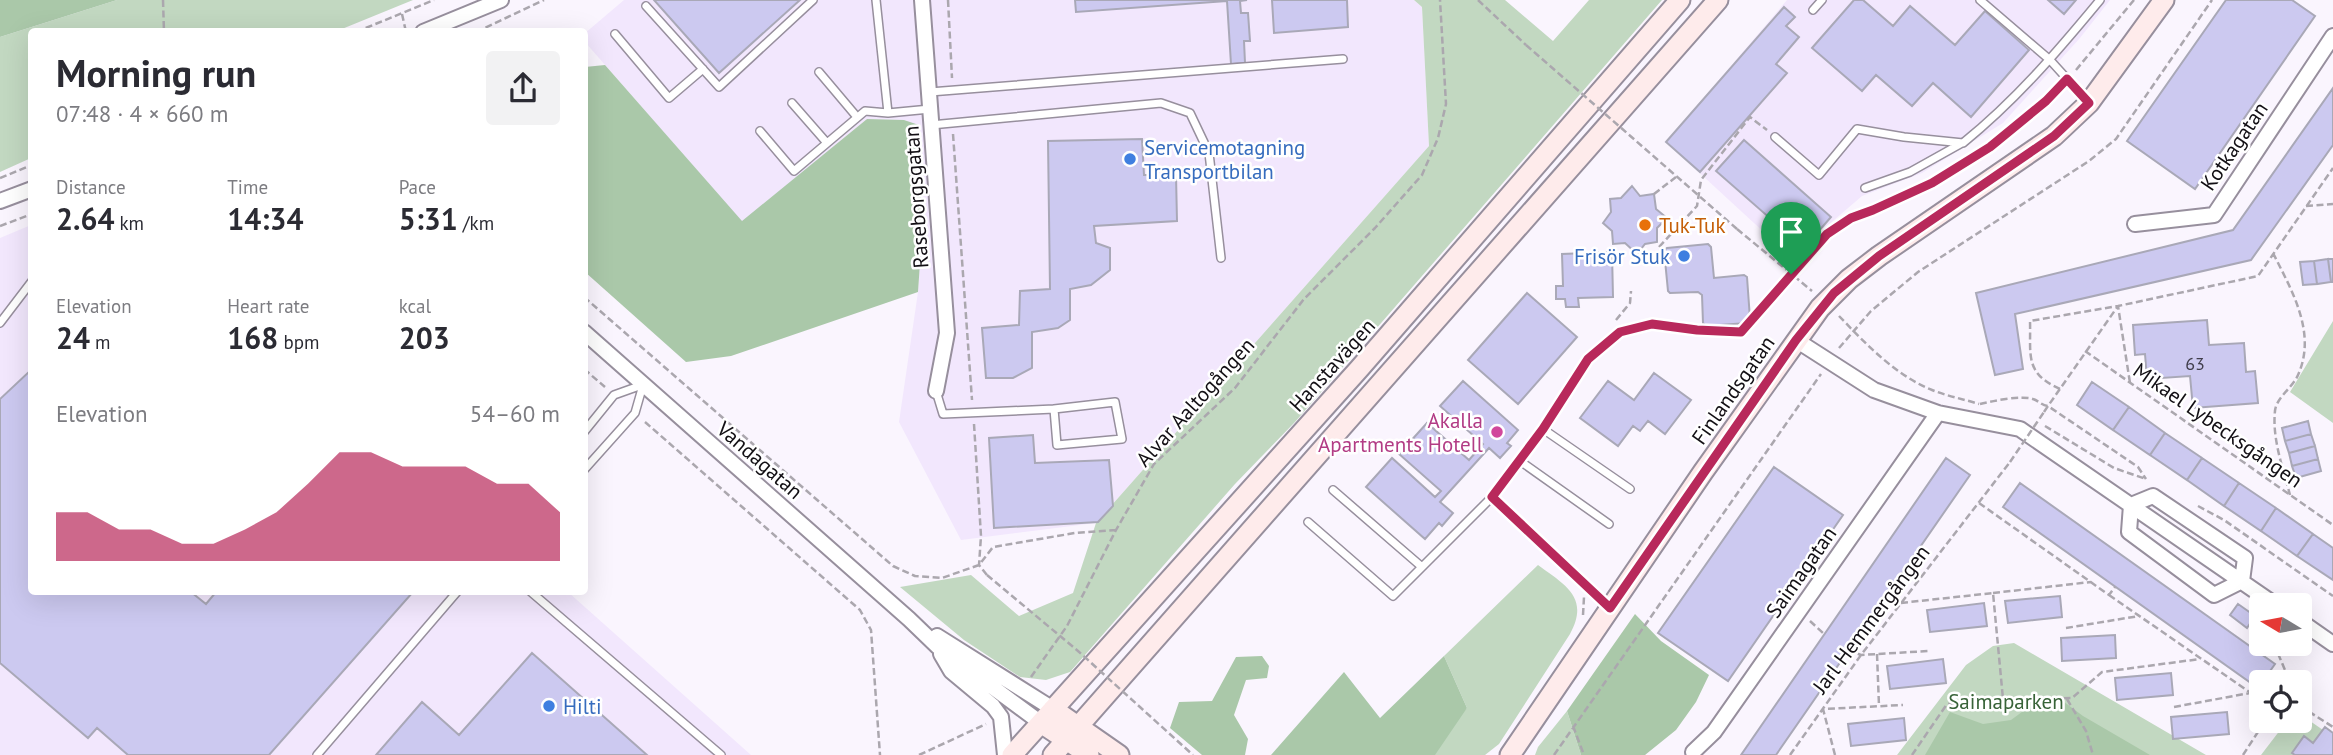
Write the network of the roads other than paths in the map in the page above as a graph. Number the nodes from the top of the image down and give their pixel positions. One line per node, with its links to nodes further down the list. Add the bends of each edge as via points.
1 (501, 0): 13 (street)
2 (813, 0): 18 (lane, via 719,87)
3 (876, 0): 24 (lane)
4 (922, 0): 20 (street, Raseborgsgatan)
5 (1680, 0): 65 (main road, Hanstavägen, via 1359,369)
6 (1718, 0): 66 (main road)
7 (1822, 0): 12 (lane)
8 (1980, 0): 17 (lane)
9 (2100, 0): 17 (lane)
10 (2164, 0): 22 (main road, Finlandsgatan)
11 (646, 6): 18 (lane)
12 (1813, 10)
13 (433, 28)
14 (615, 34): 18 (lane, via 669,98)
15 (2333, 36): 34 (street, Kotkagatan, via 2214,215)
16 (1343, 59): 20 (lane)
17 (2050, 60): 22 (lane); 30 (lane)
18 (702, 69)
19 (819, 72): 25 (lane)
20 (930, 92): 23 (street, Raseborgsgatan)
21 (792, 103): 29 (lane)
22 (2089, 103): 40 (main road, Finlandsgatan, via 2054,136 1849,279)
23 (930, 108): 24 (lane); 26 (street, Raseborgsgatan)
24 (888, 113): 25 (lane, via 865,111)
25 (857, 117): 29 (lane)
26 (931, 125): 35 (lane, via 1161,103 1190,113 1209,153); 42 (street, Raseborgsgatan, via 947,333)
27 (760, 131): 29 (lane, via 794,171)
28 (1775, 137): 30 (lane, via 1819,175 1857,129)
29 (827, 143)
30 (1963, 143): 31 (lane, via 1910,172)
31 (1865, 188)
32 (28, 190): 33 (street)
33 (0, 201)
34 (2135, 224)
35 (1221, 258)
36 (28, 286): 37 (lane)
37 (0, 323)
38 (1652, 324): 46 (lane, via 1620,332 1588,359)
39 (588, 336): 41 (street, Vandagatan)
40 (1796, 340): 44 (street, via 1874,390); 60 (main road, Finlandsgatan)
41 (643, 385): 45 (lane, via 614,395); 48 (lane, via 635,413); 61 (street, Vandagatan)
42 (936, 391): 43 (lane, via 943,414)
43 (1054, 409): 43 (lane, via 1057,445 1122,439 1115,402)
44 (1938, 413): 52 (street, via 2020,429); 67 (street, Saimagatan, via 1714,732)
45 (588, 427)
46 (1543, 429): 47 (lane); 49 (lane)
47 (1520, 461): 51 (lane); 54 (lane)
48 (588, 466)
49 (1630, 489)
50 (1333, 490): 55 (lane)
51 (1492, 497): 55 (lane); 60 (lane)
52 (2131, 505): 56 (street); 56 (street, via 2152,496 2245,558); 56 (street, via 2129,532 2214,595)
53 (1308, 522): 55 (lane, via 1393,596)
54 (1609, 524)
55 (1422, 567)
56 (2242, 582): 57 (street)
57 (2258, 593)
58 (454, 595): 68 (lane)
59 (534, 595): 69 (lane)
60 (1610, 608): 74 (main road, Finlandsgatan)
61 (909, 619): 64 (street, Vandagatan); 65 (street, Vandagatan, via 1022,689)
62 (2312, 629): 63 (street)
63 (2333, 644)
64 (937, 646): 65 (street, Vandagatan); 70 (street, Vandagatan, via 951,671 1001,717)
65 (1047, 716): 66 (main road); 71 (main road, Hanstavägen)
66 (1066, 740): 72 (main road); 73 (main road)
67 (1693, 752)
68 (317, 755)
69 (721, 755)
70 (1005, 755)
71 (1012, 755)
72 (1089, 755)
73 (1119, 755)
74 (1510, 755)

